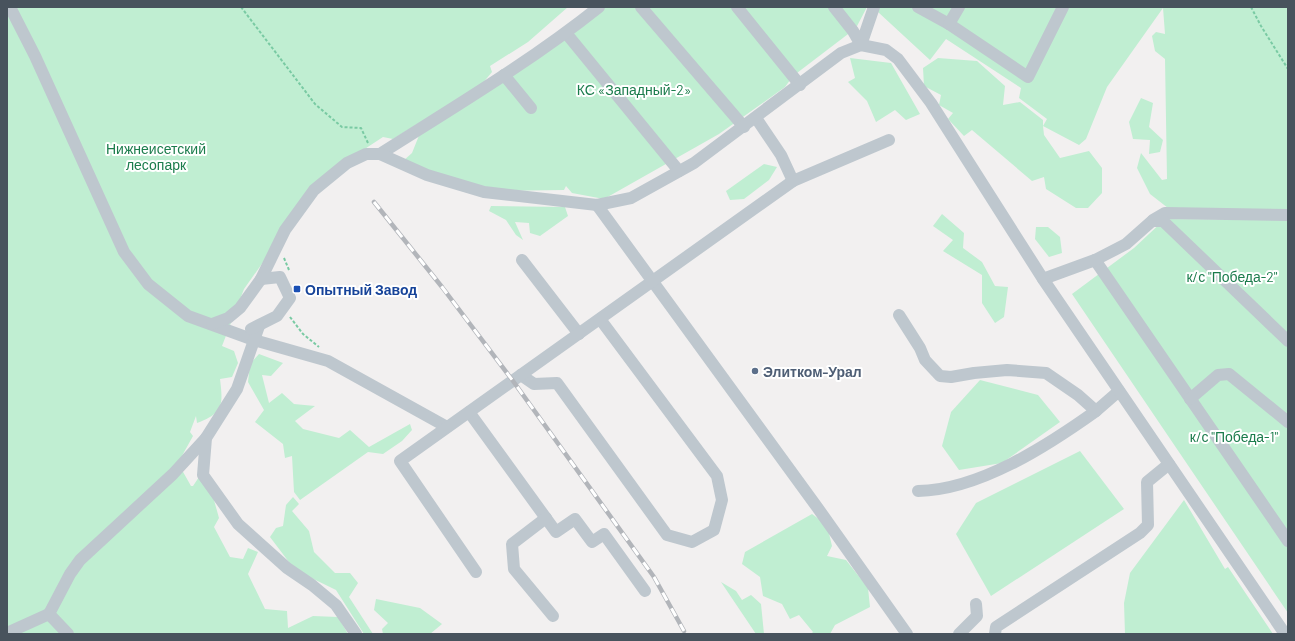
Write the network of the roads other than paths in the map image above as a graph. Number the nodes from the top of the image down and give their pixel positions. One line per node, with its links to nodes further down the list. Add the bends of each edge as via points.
1 (10, 7): 32 (street, via 124,252 148,284 188,316)
2 (599, 7): 11 (street)
3 (641, 7): 17 (street)
4 (737, 7): 14 (street)
5 (834, 7): 12 (street, via 854,31)
6 (874, 7): 12 (street)
7 (918, 7): 10 (street)
8 (959, 7): 10 (street)
9 (1063, 7): 10 (street, via 1028,77)
10 (949, 24)
11 (566, 32): 13 (street); 20 (street)
12 (861, 45): 14 (street, via 841,53); 28 (street, via 886,50 898,59 931,103)
13 (504, 75): 15 (street); 19 (street)
14 (800, 85): 16 (street)
15 (531, 108)
16 (756, 118): 17 (street); 21 (street, via 781,155)
17 (744, 126): 20 (street)
18 (889, 140): 21 (street)
19 (377, 154): 22 (street, via 427,175 484,192); 27 (street, via 366,154 347,164 314,190 285,230)
20 (680, 171): 22 (street, via 631,198)
21 (793, 181): 29 (street)
22 (597, 204): 29 (street)
23 (1288, 215): 24 (street, via 1165,213)
24 (1152, 221): 26 (street, via 1126,244); 37 (street, via 1163,221)
25 (522, 260): 35 (street)
26 (1095, 260): 28 (street); 40 (street)
27 (261, 279): 32 (street, via 240,308 228,318); 33 (street, via 280,277 290,298 277,316)
28 (1043, 279): 39 (street)
29 (654, 281): 31 (street); 58 (street)
30 (899, 316): 41 (street, via 920,348 924,360 940,376 1007,370 1046,373)
31 (600, 319): 35 (street); 38 (street, via 717,476 722,500 714,530 692,542 667,535 557,383 534,384)
32 (212, 324): 34 (street)
33 (259, 326): 34 (street); 36 (street)
34 (238, 334): 36 (street)
35 (579, 334): 38 (street)
36 (254, 340): 44 (street, via 328,361); 45 (street, via 237,389)
37 (1288, 341)
38 (521, 375): 42 (street)
39 (1119, 391): 41 (street); 46 (street)
40 (1190, 399): 43 (street, via 1218,375 1229,374); 49 (street)
41 (1096, 411): 47 (street, via 1062,435 995,472 967,482 930,491)
42 (470, 412): 44 (street); 48 (street)
43 (1288, 422)
44 (447, 427): 50 (street, via 400,461)
45 (206, 438): 53 (street, via 174,474 80,560); 57 (street, via 203,475 238,524 288,568 336,605)
46 (1169, 464): 60 (street, via 1147,482 1148,525 1140,533 996,626); 61 (street)
47 (918, 491)
48 (546, 518): 51 (street, via 556,532 575,519 592,542 604,534); 54 (street, via 512,544 512,550 514,569)
49 (1288, 541)
50 (476, 572)
51 (644, 591)
52 (976, 604): 59 (street, via 977,616)
53 (49, 614): 55 (street); 56 (street)
54 (553, 616)
55 (7, 634)
56 (68, 634)
57 (356, 634)
58 (907, 634)
59 (959, 634)
60 (994, 634)
61 (1285, 634)

